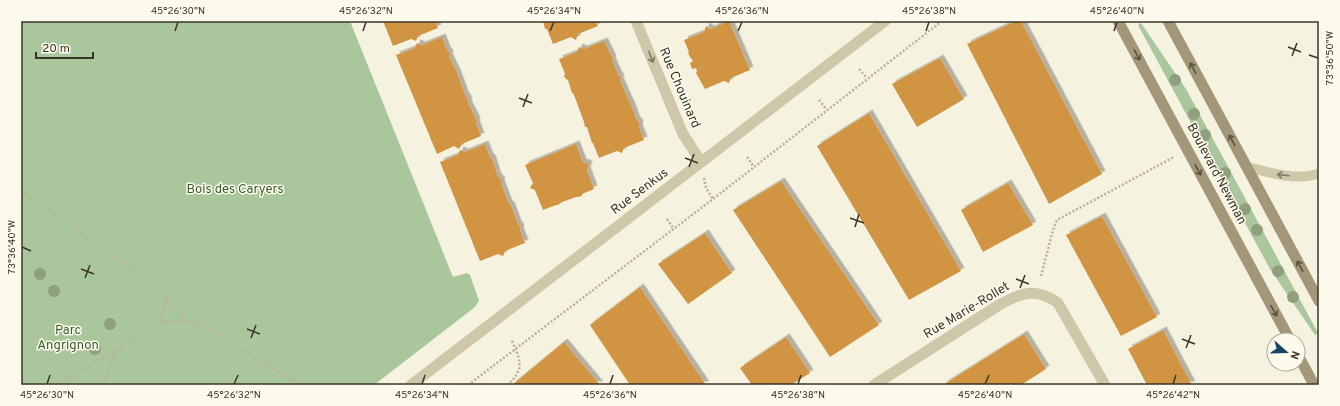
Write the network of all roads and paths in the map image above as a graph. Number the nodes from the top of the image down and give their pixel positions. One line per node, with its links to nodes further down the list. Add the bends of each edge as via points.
1 (636, 21): 12 (street, Rue Chouinard, one-way to 12, via 683,134)
2 (885, 21): 12 (street, Rue Senkus)
3 (942, 21): 7 (path)
4 (1118, 21): 26 (main road, Boulevard Newman, one-way to 26)
5 (1168, 21): 14 (main road, one-way to 5)
6 (859, 69): 7 (path)
7 (867, 78): 9 (path)
8 (819, 100): 9 (path)
9 (827, 110): 13 (path)
10 (747, 157): 13 (path)
11 (1171, 159): 21 (path, via 1057,220)
12 (701, 162): 34 (street, Rue Senkus)
13 (754, 167): 18 (path)
14 (1247, 167): 15 (lane, one-way to 14, via 1299,176); 22 (main road, one-way to 14)
15 (1319, 173)
16 (706, 187): 18 (path)
17 (21, 191): 23 (path, via 165,293)
18 (713, 199): 20 (path)
19 (667, 219): 20 (path)
20 (674, 229): 29 (path)
21 (1041, 276)
22 (1319, 301)
23 (166, 302): 24 (path, via 174,306 182,316); 25 (path)
24 (182, 321): 25 (path); 33 (path, via 196,324 218,335)
25 (160, 323): 28 (path, via 132,337)
26 (1286, 332)
27 (511, 339): 29 (path)
28 (122, 348): 31 (path); 32 (path, via 112,363)
29 (516, 349): 35 (path); 36 (path, via 520,367 516,377)
30 (1306, 370): 39 (main road)
31 (57, 385)
32 (103, 385)
33 (302, 385)
34 (411, 385)
35 (468, 385)
36 (507, 385)
37 (874, 385): 38 (street, Rue Marie-Rollet, via 999,305 1018,295 1030,293 1038,293 1058,303)
38 (1105, 385)
39 (1314, 385)

